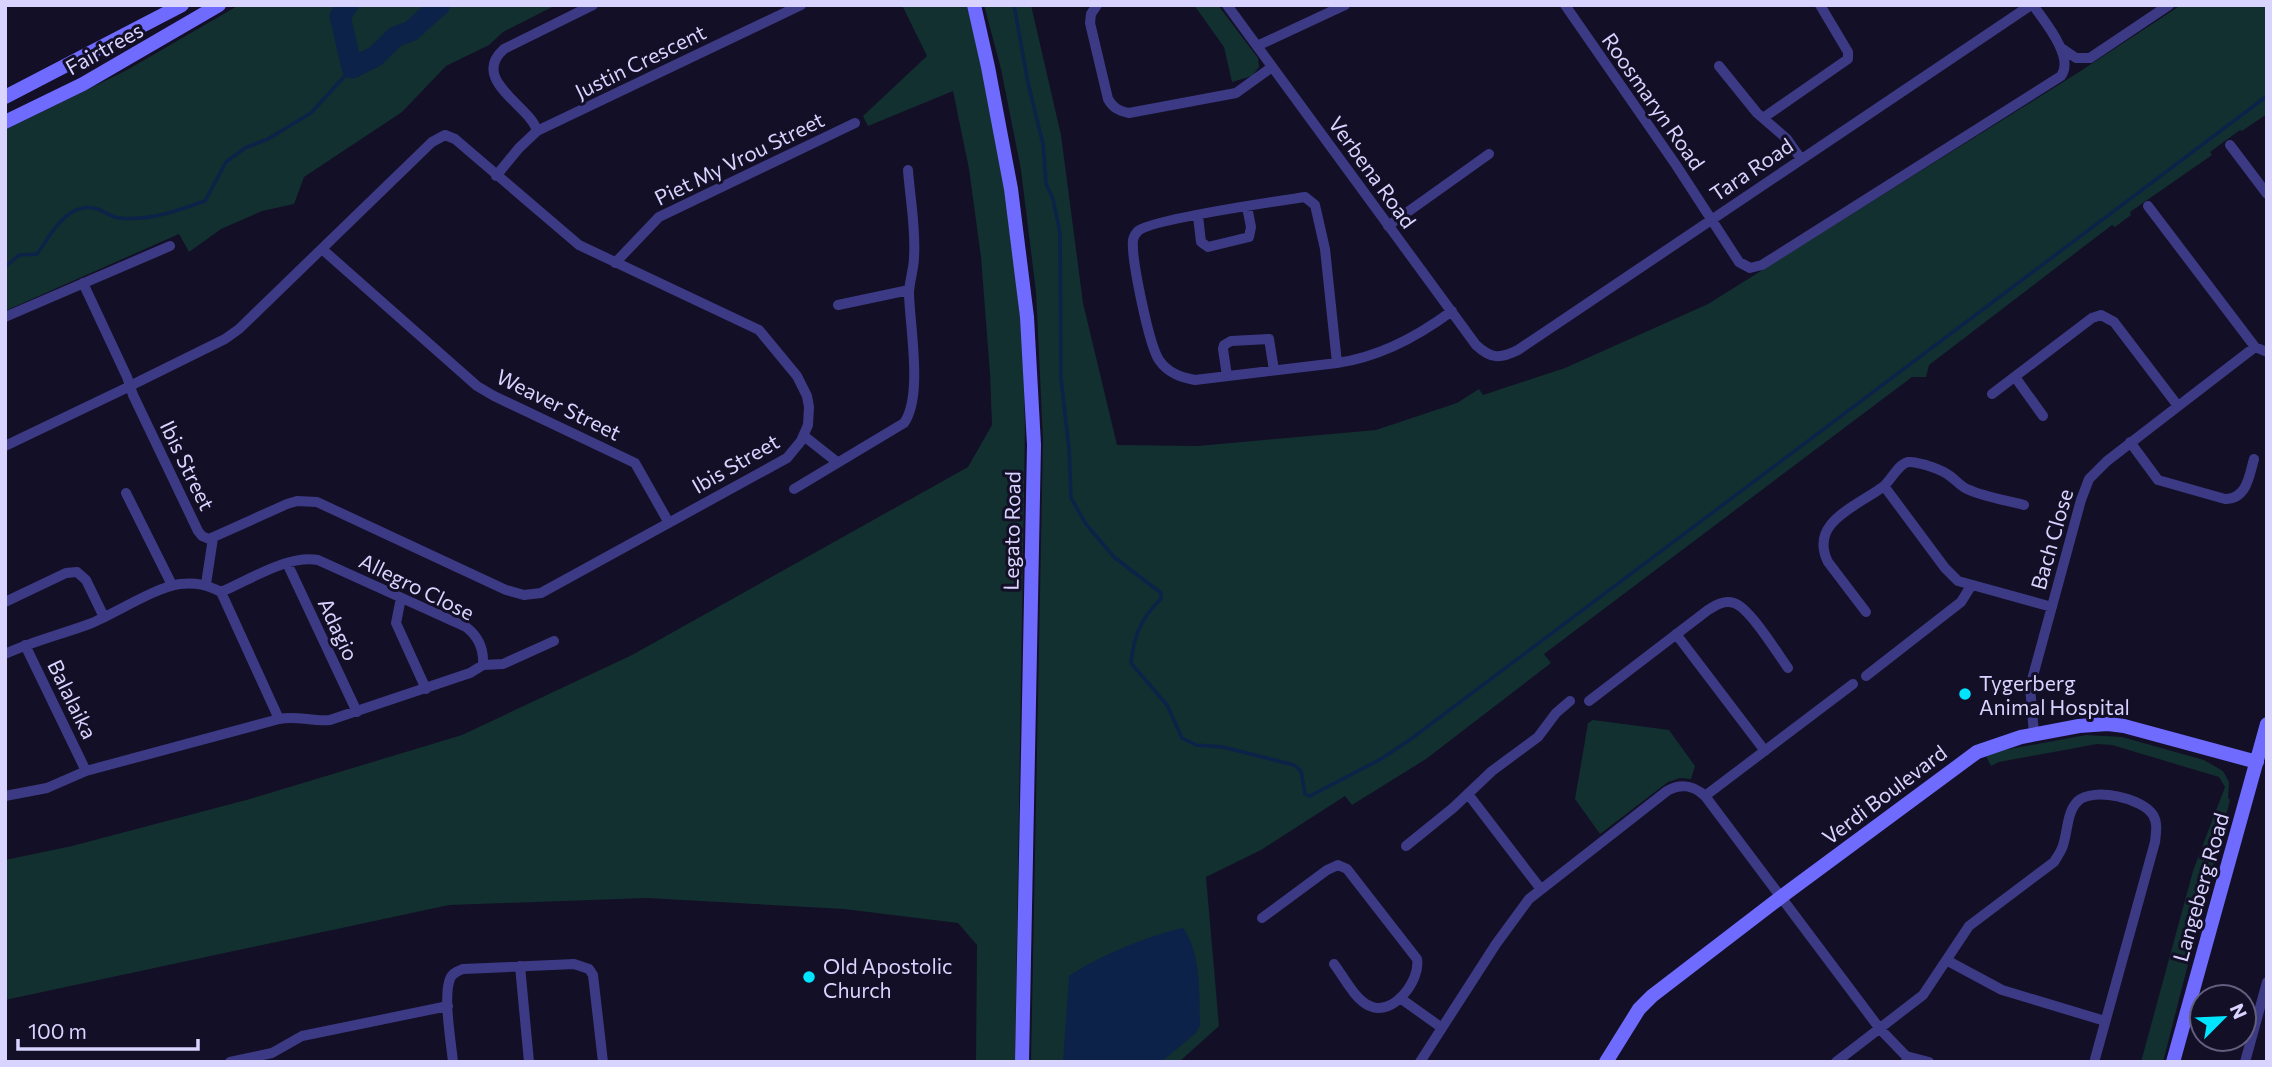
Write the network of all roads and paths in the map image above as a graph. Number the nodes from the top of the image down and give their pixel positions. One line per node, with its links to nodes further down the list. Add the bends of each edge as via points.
1 (181, 5): 17 (street, Fairtrees)
2 (219, 5): 19 (street, Fairtrees, via 83,85)
3 (593, 5): 21 (street, via 504,49 495,60 495,74 507,96 536,123)
4 (974, 5): 115 (street, Legato Road, via 1011,188 1027,317 1034,445)
5 (1097, 5): 16 (street, via 1090,23 1108,99 1122,112 1236,93)
6 (1227, 5): 13 (street, Verbena Road)
7 (1345, 5): 13 (street)
8 (1565, 5): 31 (street, Roosmaryn Road)
9 (1821, 5): 18 (street, via 1848,59)
10 (2032, 5): 14 (street); 24 (street, Tara Road)
11 (2169, 5): 14 (street, via 2090,58 2076,58)
12 (798, 6): 21 (street, Justin Crescent)
13 (1257, 46): 16 (street, Verbena Road)
14 (2060, 46): 31 (street, Roosmaryn Road, via 2065,60 2061,76 1762,265 1750,268 1739,262)
15 (1719, 66): 18 (street)
16 (1272, 67): 32 (street, Verbena Road)
17 (5, 97)
18 (1763, 118): 24 (street)
19 (5, 122)
20 (855, 123): 35 (street, Piet My Vrou Street, via 659,217)
21 (537, 131): 26 (street, Justin Crescent)
22 (2230, 145): 27 (street)
23 (1489, 154): 32 (street)
24 (1801, 159): 31 (street, Tara Road)
25 (908, 170): 37 (street, via 914,243)
26 (496, 176): 34 (street, Ibis Street, via 455,139 437,138); 35 (street, Ibis Street, via 567,236)
27 (2267, 194)
28 (2148, 206): 41 (street)
29 (1247, 207): 30 (street); 30 (street, via 1249,237 1208,247 1201,242); 44 (street, via 1305,197 1315,205 1325,249)
30 (1198, 216): 46 (street, via 1136,233 1133,242 1141,295 1157,356 1167,370 1195,380)
31 (1712, 218): 43 (street, Tara Road, via 1518,350)
32 (1388, 226): 39 (street, Verbena Road)
33 (170, 246): 36 (street)
34 (322, 249): 48 (street, Ibis Street, via 225,339); 61 (street, Weaver Street, via 477,386 635,463)
35 (615, 263): 52 (street, Ibis Street, via 759,330 803,386 809,407)
36 (83, 283): 40 (street); 48 (street)
37 (909, 290): 38 (street); 56 (street, via 911,412 904,423)
38 (838, 305)
39 (1452, 312): 43 (street, Verbena Road); 44 (street, via 1396,346)
40 (5, 317)
41 (2255, 347): 42 (street); 50 (street, Bach Close)
42 (2267, 352)
43 (1491, 357)
44 (1337, 363): 45 (street)
45 (1274, 370): 46 (street); 46 (street, via 1269,340 1230,341 1223,349)
46 (1227, 376)
47 (2015, 377): 49 (street); 50 (street, via 2092,318 2106,316); 51 (street)
48 (130, 386): 54 (street, Ibis Street); 62 (street, Ibis Street, via 198,531)
49 (1992, 394)
50 (2178, 406): 53 (street, Bach Close)
51 (2043, 416)
52 (804, 436): 56 (street); 61 (street, Ibis Street, via 787,458)
53 (2130, 442): 55 (street, via 2158,480 2225,499 2243,492); 70 (street, Bach Close, via 2094,473 2086,486)
54 (5, 446)
55 (2254, 459)
56 (837, 462): 58 (street)
57 (1884, 486): 60 (street, via 1909,461 1941,471 1966,489); 66 (street, via 1952,576); 71 (street, via 1833,522 1822,539 1828,562)
58 (794, 489)
59 (126, 493): 65 (street)
60 (2024, 505)
61 (668, 523): 62 (street, Ibis Street, via 548,591 533,595 506,590 317,502 292,502)
62 (213, 538): 64 (street)
63 (287, 563): 67 (street, Allegro Close); 68 (street, Allegro Close, via 317,560); 84 (street, Adagio)
64 (206, 584): 65 (street); 67 (street)
65 (172, 585): 72 (street)
66 (1971, 586): 70 (street); 79 (street, via 1961,602)
67 (221, 592): 85 (street)
68 (401, 598): 77 (street, Allegro Close, via 472,632 482,650); 81 (street, via 396,622)
69 (5, 602): 72 (street, via 77,572 86,580)
70 (2052, 607): 87 (street, Bach Close, via 2030,687)
71 (1866, 612)
72 (104, 617): 75 (street)
73 (1676, 634): 78 (street, via 1717,605 1733,603 1748,614); 83 (street); 88 (street)
74 (554, 641): 77 (street, via 503,664)
75 (25, 645): 76 (street); 90 (street, Balalaika)
76 (5, 654)
77 (483, 665): 81 (street)
78 (1788, 668)
79 (1866, 676)
80 (1853, 684): 88 (street)
81 (426, 689): 84 (street)
82 (1570, 701): 92 (street, via 1538,737)
83 (1589, 701)
84 (357, 712): 85 (street, via 323,721 297,716)
85 (279, 719): 90 (street)
86 (2267, 724): 89 (street, Langeberg Road)
87 (2034, 734): 89 (street, Verdi Boulevard, via 2124,726); 96 (street, Verdi Boulevard, via 1960,762)
88 (1765, 751): 93 (street)
89 (2257, 762): 120 (street, Langeberg Road)
90 (86, 771): 91 (street, via 47,788)
91 (7, 793)
92 (1468, 794): 94 (street); 95 (street)
93 (1705, 796): 95 (street, via 1687,786 1671,788); 96 (street)
94 (1406, 846)
95 (1540, 888): 106 (street, via 1518,911)
96 (1780, 897): 107 (street); 117 (street, Verdi Boulevard, via 1652,996)
97 (1262, 918): 102 (street, via 1327,870 1344,866 1417,959 1416,976)
98 (1948, 961): 105 (street, via 2002,990); 105 (street, via 1969,926 2054,862 2078,801 2099,793 2146,807 2155,820 2155,842); 107 (street, via 1923,995)
99 (1334, 964): 102 (street, via 1368,1006 1380,1008)
100 (520, 967): 104 (street, via 454,972); 113 (street); 114 (street, via 575,964 589,970 596,984)
101 (2267, 982): 103 (street)
102 (1399, 998): 106 (street)
103 (2265, 998): 121 (street)
104 (448, 1006): 108 (street, via 302,1035); 112 (street)
105 (2105, 1021): 110 (street)
106 (1442, 1028): 116 (street)
107 (1880, 1029): 109 (street); 118 (street)
108 (273, 1057): 111 (street)
109 (1907, 1059): 119 (street)
110 (2095, 1059)
111 (230, 1062)
112 (453, 1062)
113 (529, 1062)
114 (603, 1062)
115 (1022, 1062)
116 (1420, 1062)
117 (1606, 1062)
118 (1836, 1062)
119 (1929, 1062)
120 (2173, 1062)
121 (2245, 1062)

